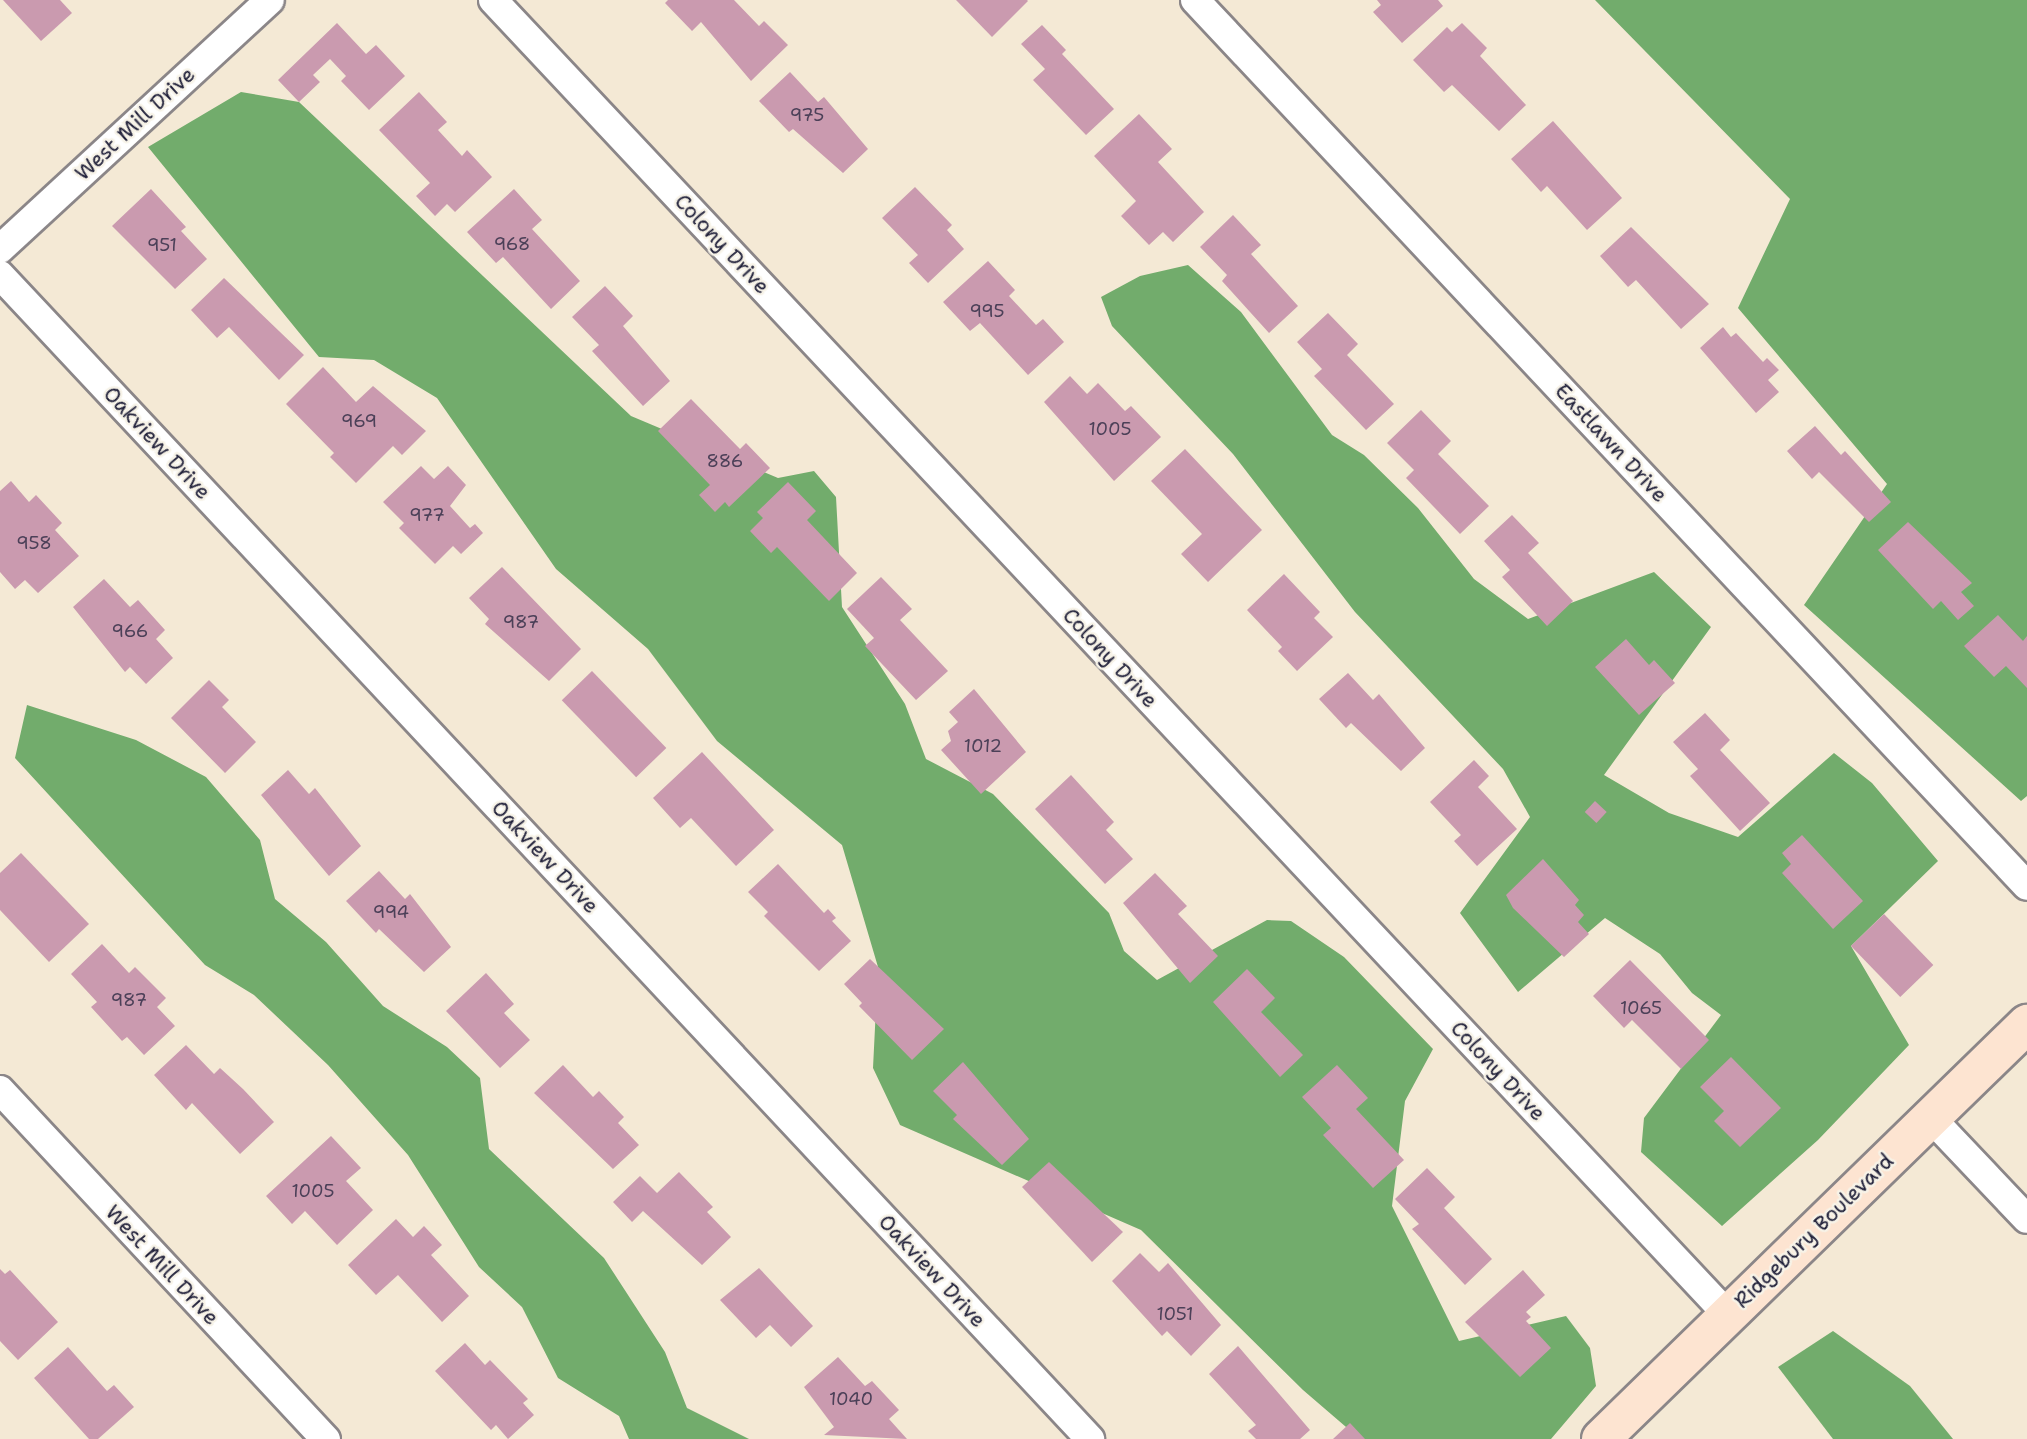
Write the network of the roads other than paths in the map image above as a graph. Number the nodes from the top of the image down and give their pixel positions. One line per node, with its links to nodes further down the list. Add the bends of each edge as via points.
1 (270, 0): 4 (street, West Mill Drive)
2 (493, 0): 11 (street, Colony Drive)
3 (1195, 0): 6 (street, Eastlawn Drive)
4 (0, 249)
5 (0, 275): 13 (street, Oakview Drive)
6 (2027, 886)
7 (2027, 1024): 9 (street, Ridgebury Boulevard)
8 (0, 1090): 12 (street, West Mill Drive)
9 (1931, 1118): 10 (street); 11 (street, Ridgebury Boulevard)
10 (2027, 1219)
11 (1727, 1315): 14 (street, Ridgebury Boulevard)
12 (326, 1439)
13 (1090, 1439)
14 (1601, 1439)

